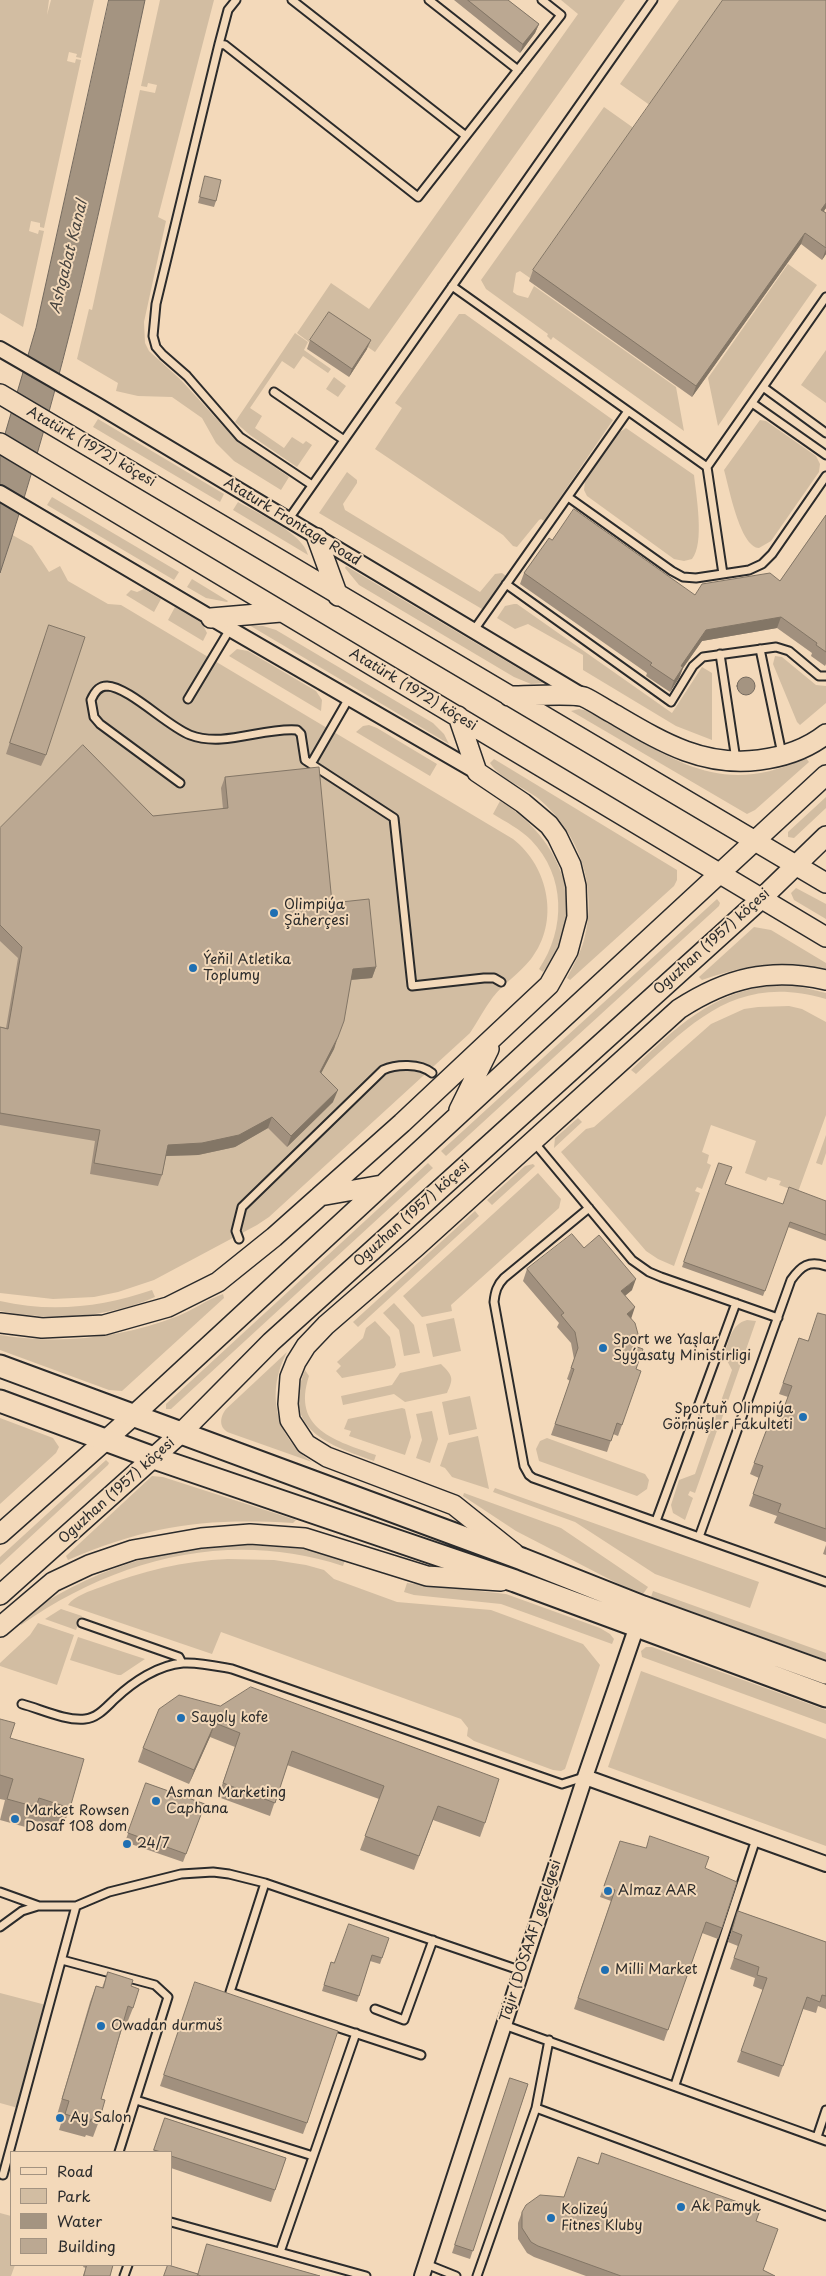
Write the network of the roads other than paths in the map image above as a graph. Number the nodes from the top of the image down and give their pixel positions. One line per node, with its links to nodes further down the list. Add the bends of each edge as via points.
1 (236, 0): 6 (lane, via 228,10)
2 (292, 0): 8 (lane)
3 (429, 0): 7 (lane)
4 (542, 0): 7 (lane, via 561,15)
5 (653, 0): 9 (lane)
6 (219, 44): 8 (lane, via 225,45 418,197); 23 (lane, via 158,295 152,336 160,351 233,431)
7 (518, 70): 8 (lane)
8 (466, 136)
9 (452, 286): 16 (lane); 18 (lane)
10 (826, 298): 12 (lane)
11 (0, 349): 26 (street, Ataturk Frontage Road)
12 (763, 387): 15 (lane); 17 (lane)
13 (274, 392): 18 (lane)
14 (0, 394): 30 (main road, Atatürk (1972) köçesi)
15 (752, 403): 20 (lane); 21 (lane)
16 (628, 410): 21 (lane); 25 (lane)
17 (826, 433)
18 (344, 440): 23 (lane)
19 (0, 443): 31 (main road, Atatürk (1972) köçesi)
20 (826, 455)
21 (707, 467): 28 (lane)
22 (826, 476): 28 (lane, via 762,564 749,570)
23 (312, 485): 26 (lane)
24 (0, 493): 32 (street)
25 (568, 497): 28 (lane, via 683,577); 29 (lane)
26 (288, 520): 27 (street, Ataturk Frontage Road)
27 (317, 538): 30 (main road); 34 (street, Ataturk Frontage Road)
28 (723, 574)
29 (506, 584): 34 (lane); 36 (lane, via 671,702 698,660 703,656)
30 (338, 596): 38 (main road, Atatürk (1972) köçesi)
31 (281, 612): 32 (main road); 42 (main road, Atatürk (1972) köçesi)
32 (211, 618): 33 (street)
33 (230, 629): 40 (street); 41 (lane)
34 (474, 630): 39 (street, Ataturk Frontage Road)
35 (760, 649): 36 (lane); 37 (lane, via 782,648 815,674); 44 (lane)
36 (720, 654): 45 (lane)
37 (826, 676)
38 (508, 696): 39 (main road); 51 (main road, Atatürk (1972) köçesi)
39 (583, 696): 45 (main road, via 664,742 698,757)
40 (349, 698): 46 (lane); 47 (street)
41 (188, 699)
42 (458, 716): 47 (main road); 53 (main road, Atatürk (1972) köçesi)
43 (826, 734): 44 (main road, via 808,746)
44 (782, 755): 45 (main road)
45 (736, 762)
46 (311, 764): 49 (lane, via 305,760 301,734 297,730 213,739 198,737 182,731 122,691 106,686 99,688 91,700 94,717); 58 (lane, via 394,818 412,986 484,978)
47 (477, 772): 59 (main road, via 523,803 558,836 571,865 578,902 574,934 558,971 549,985)
48 (826, 776): 51 (main road)
49 (180, 783)
50 (826, 836): 52 (main road, Oguzhan (1957) köçesi)
51 (755, 842): 52 (main road, Atatürk (1972) köçesi); 53 (main road)
52 (794, 865): 54 (main road, Atatürk (1972) köçesi); 55 (main road, Oguzhan (1957) köçesi)
53 (720, 874): 55 (main road, Atatürk (1972) köçesi); 63 (main road)
54 (826, 883)
55 (762, 898): 56 (main road, Atatürk (1972) köçesi); 62 (main road, Oguzhan (1957) köçesi)
56 (826, 938)
57 (826, 980): 61 (main road, via 786,974 726,983 679,1009)
58 (501, 982)
59 (493, 1039): 63 (main road); 67 (main road)
60 (432, 1073): 69 (lane, via 420,1067 383,1070 242,1207 236,1231)
61 (602, 1077): 62 (main road); 64 (main road)
62 (542, 1096): 65 (main road, Oguzhan (1957) köçesi)
63 (455, 1119): 66 (main road)
64 (533, 1141): 68 (lane); 70 (main road)
65 (453, 1177): 70 (main road); 78 (main road, Oguzhan (1957) köçesi, via 271,1342)
66 (382, 1185): 67 (main road); 77 (main road)
67 (319, 1197): 74 (main road, via 233,1271 168,1307 129,1319 85,1327 42,1328)
68 (589, 1208): 72 (lane, via 641,1267); 81 (lane, via 504,1278 495,1295 522,1461 533,1478)
69 (239, 1239)
70 (416, 1247): 84 (main road, via 306,1346 290,1377 290,1420 297,1434 314,1451 454,1505)
71 (826, 1266): 73 (lane, via 812,1263 797,1271)
72 (736, 1303): 73 (lane); 81 (lane)
73 (778, 1318): 83 (lane)
74 (0, 1323)
75 (0, 1366): 77 (main road)
76 (0, 1402): 79 (main road)
77 (134, 1415): 78 (main road); 79 (main road)
78 (180, 1433): 80 (main road, Oguzhan (1957) köçesi); 84 (main road)
79 (106, 1440): 80 (main road); 82 (main road)
80 (154, 1458): 85 (main road); 87 (main road, Oguzhan (1957) köçesi)
81 (656, 1521): 83 (lane)
82 (0, 1534)
83 (700, 1537): 86 (lane)
84 (522, 1559): 88 (main road)
85 (515, 1581): 88 (main road); 90 (main road, via 427,1576 305,1538 216,1536 134,1550 90,1565 53,1582)
86 (826, 1582)
87 (0, 1595)
88 (640, 1617): 92 (main road); 93 (main road); 95 (street, Täjir (DOSAAF) geçelgesi)
89 (82, 1623): 91 (lane, via 179,1656)
90 (0, 1627)
91 (182, 1663): 94 (lane, via 137,1682 99,1714 87,1719); 95 (lane, via 232,1669 562,1784)
92 (826, 1673)
93 (826, 1696)
94 (22, 1704)
95 (585, 1777): 96 (street); 105 (street, Täjir (DOSAAF) geçelgesi)
96 (756, 1839): 97 (street); 111 (lane)
97 (826, 1864)
98 (265, 1883): 101 (lane, via 213,1872 181,1874 109,1892); 103 (lane); 108 (lane, via 230,1992)
99 (0, 1892): 100 (lane)
100 (39, 1906): 101 (lane); 102 (lane, via 22,1911)
101 (76, 1906): 104 (lane)
102 (0, 1927)
103 (433, 1940): 105 (lane); 106 (lane, via 404,2020)
104 (62, 1960): 112 (lane, via 155,1985 168,1997); 119 (lane)
105 (522, 1970): 107 (street, Täjir (DOSAAF) geçelgesi)
106 (375, 2009)
107 (504, 2025): 109 (lane); 123 (street, Täjir (DOSAAF) geçelgesi)
108 (356, 2033): 110 (lane); 118 (lane)
109 (549, 2040): 111 (lane); 113 (lane)
110 (421, 2055)
111 (675, 2086): 115 (lane)
112 (136, 2100): 117 (lane); 118 (lane)
113 (536, 2108): 120 (lane); 126 (lane)
114 (826, 2110): 115 (lane)
115 (817, 2137): 116 (lane)
116 (826, 2141)
117 (119, 2151)
118 (314, 2156): 122 (lane)
119 (2, 2174)
120 (826, 2216)
121 (172, 2222): 122 (lane)
122 (280, 2252): 124 (lane)
123 (424, 2270): 125 (lane)
124 (366, 2276)
125 (456, 2276)
126 (477, 2276)

